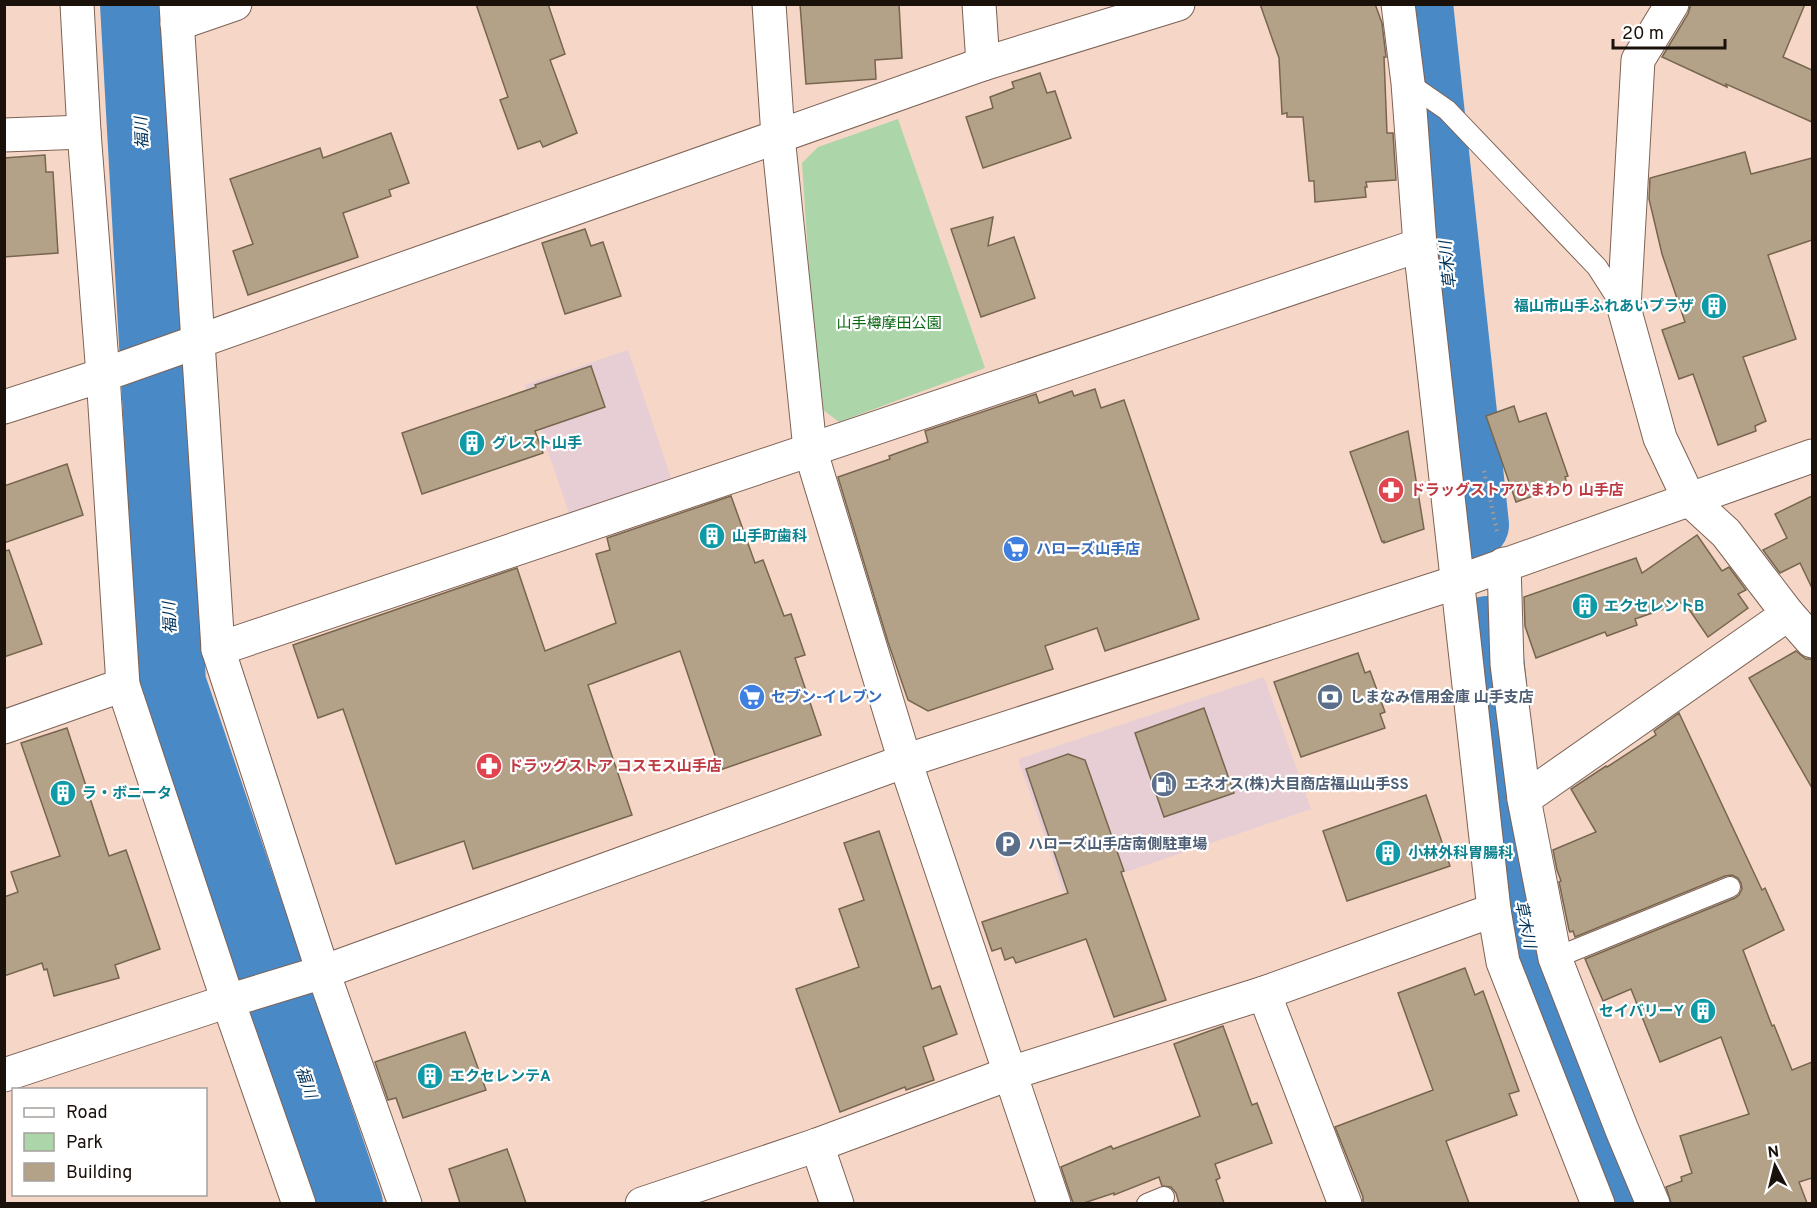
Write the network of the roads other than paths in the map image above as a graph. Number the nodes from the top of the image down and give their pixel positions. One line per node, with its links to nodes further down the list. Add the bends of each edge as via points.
1 (77, 4): 11 (street)
2 (235, 4): 8 (street)
3 (769, 4): 13 (street)
4 (979, 4): 9 (street)
5 (1178, 4): 9 (street)
6 (1398, 4): 10 (street)
7 (1672, 4): 15 (street, via 1638,60)
8 (177, 14): 16 (street)
9 (983, 64): 13 (street)
10 (1412, 86): 14 (street); 15 (lane, via 1447,110 1597,267)
11 (84, 132): 12 (street); 17 (street)
12 (4, 135)
13 (778, 136): 16 (street); 19 (street)
14 (1420, 245): 19 (street); 23 (street)
15 (1624, 308): 21 (street, via 1660,438)
16 (197, 342): 17 (street); 26 (street)
17 (103, 375): 18 (street); 27 (street)
18 (4, 407)
19 (810, 449): 26 (street); 29 (street)
20 (1812, 456): 21 (street)
21 (1689, 499): 22 (street); 24 (street, via 1726,533)
22 (1504, 564): 23 (street); 30 (street, via 1507,664)
23 (1456, 582): 29 (street); 32 (street)
24 (1788, 614): 25 (street); 30 (street)
25 (1812, 641)
26 (218, 649): 34 (street)
27 (123, 684): 28 (street); 36 (street)
28 (4, 727)
29 (905, 761): 34 (street); 37 (street)
30 (1524, 799): 33 (street)
31 (1730, 887): 33 (lane)
32 (1494, 910): 35 (street); 46 (street, via 1503,962)
33 (1555, 958): 47 (street)
34 (316, 974): 36 (street); 41 (street)
35 (1264, 993): 37 (street); 45 (street)
36 (234, 999): 38 (street); 40 (street)
37 (1011, 1073): 39 (street); 44 (street)
38 (4, 1076)
39 (817, 1145): 42 (street); 43 (street)
40 (298, 1203)
41 (405, 1203)
42 (642, 1203)
43 (837, 1203)
44 (1054, 1203)
45 (1345, 1203)
46 (1598, 1203)
47 (1653, 1203)

